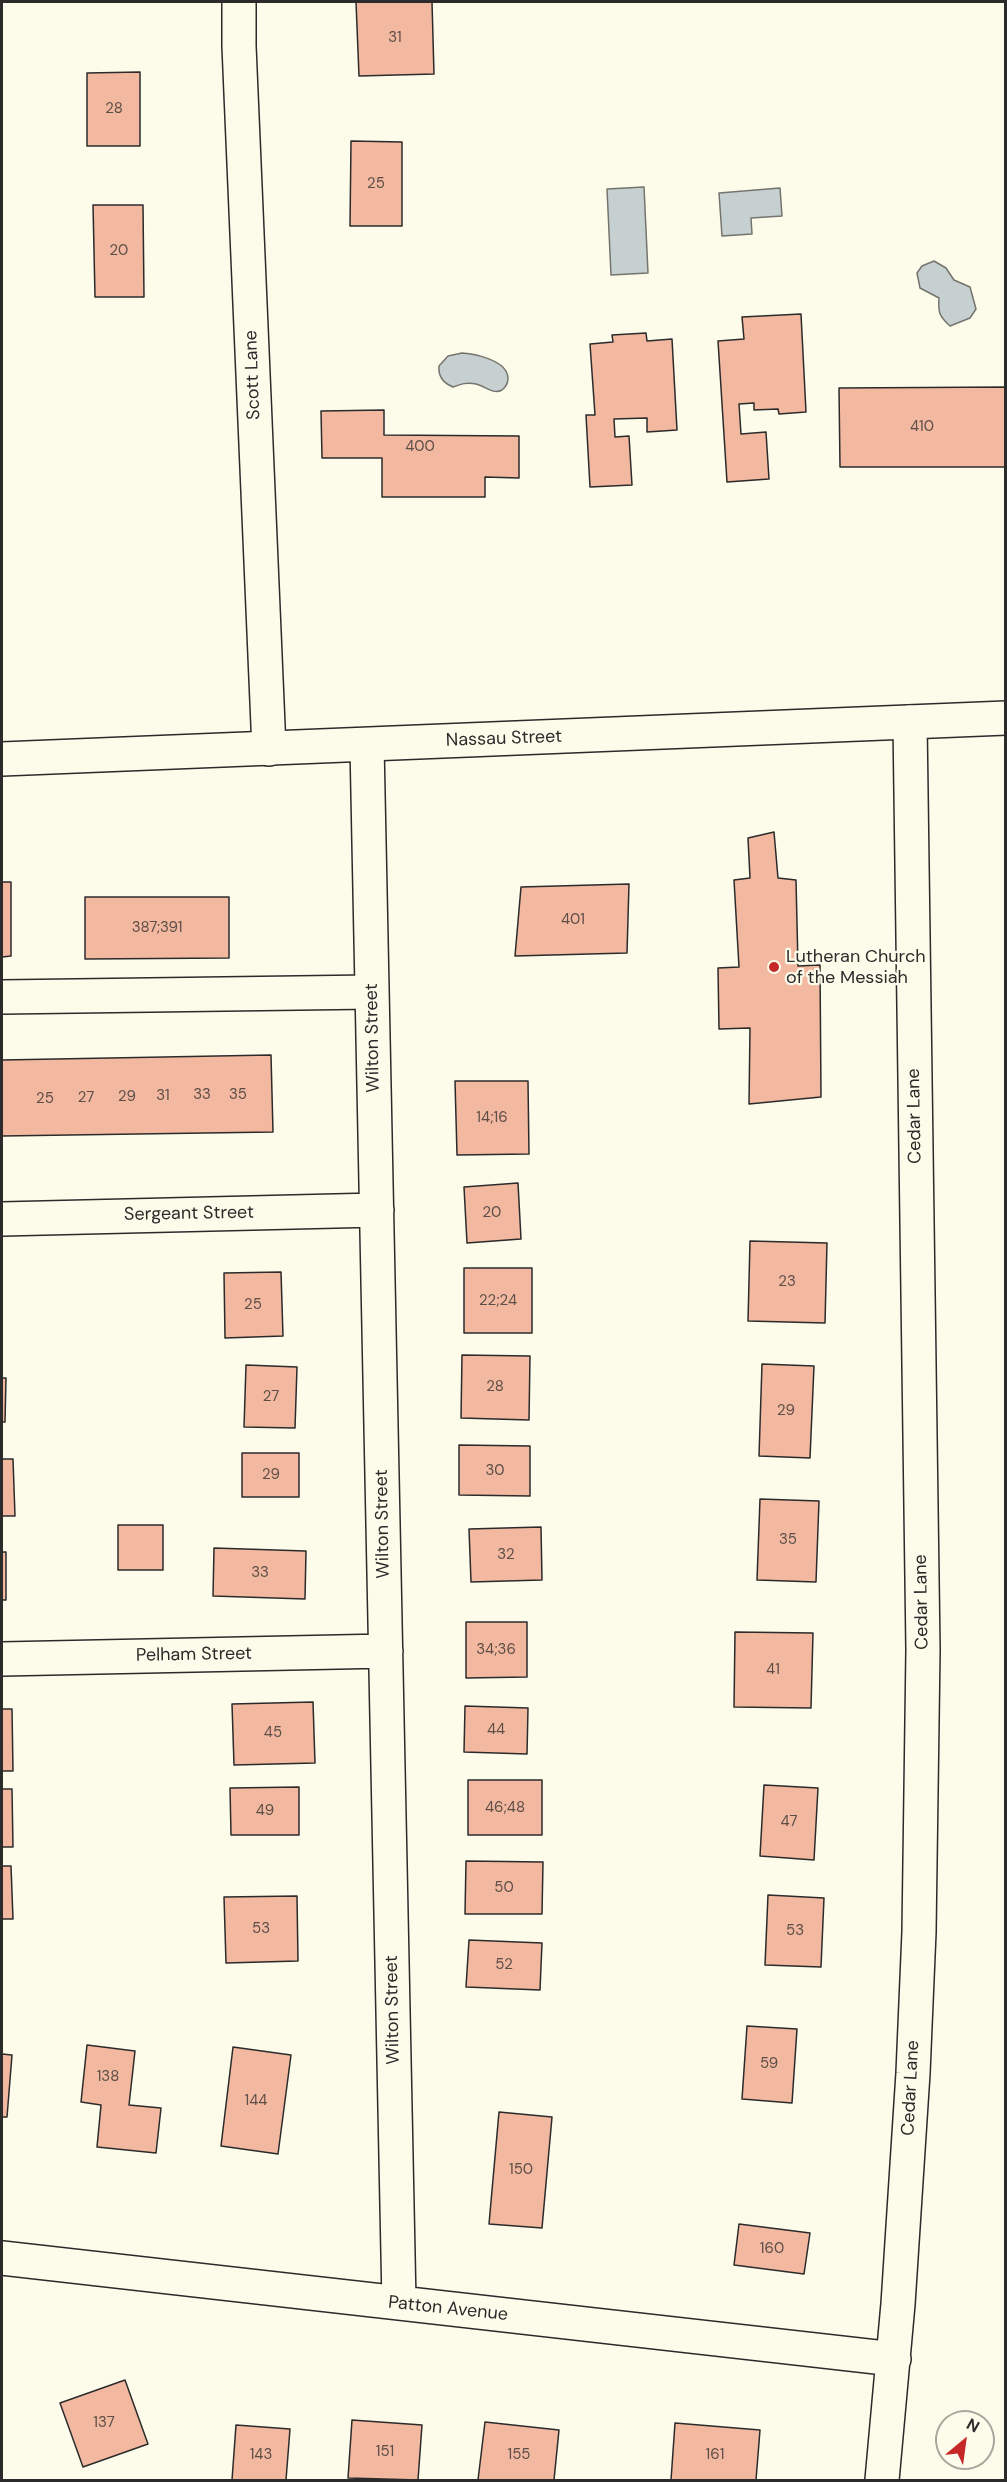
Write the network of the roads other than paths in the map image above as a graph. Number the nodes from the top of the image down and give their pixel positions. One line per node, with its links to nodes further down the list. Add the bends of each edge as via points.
1 (240, 2): 5 (street, Scott Lane)
2 (1005, 718): 3 (street, Nassau Street)
3 (910, 722): 4 (street, Nassau Street); 15 (street, Cedar Lane, via 923,1650 913,2073)
4 (367, 745): 5 (street, Nassau Street); 7 (street, Wilton Street)
5 (269, 749): 6 (street, Nassau Street)
6 (2, 759)
7 (372, 992): 8 (street); 9 (street, Wilton Street)
8 (2, 997)
9 (377, 1210): 10 (street, Sergeant Street); 11 (street, Wilton Street)
10 (2, 1219)
11 (386, 1651): 12 (street, Pelham Street); 14 (street, Wilton Street)
12 (2, 1659)
13 (2, 2258): 14 (street, Patton Avenue)
14 (399, 2303): 15 (street, Patton Avenue)
15 (894, 2359): 16 (street, Cedar Lane)
16 (882, 2481)

